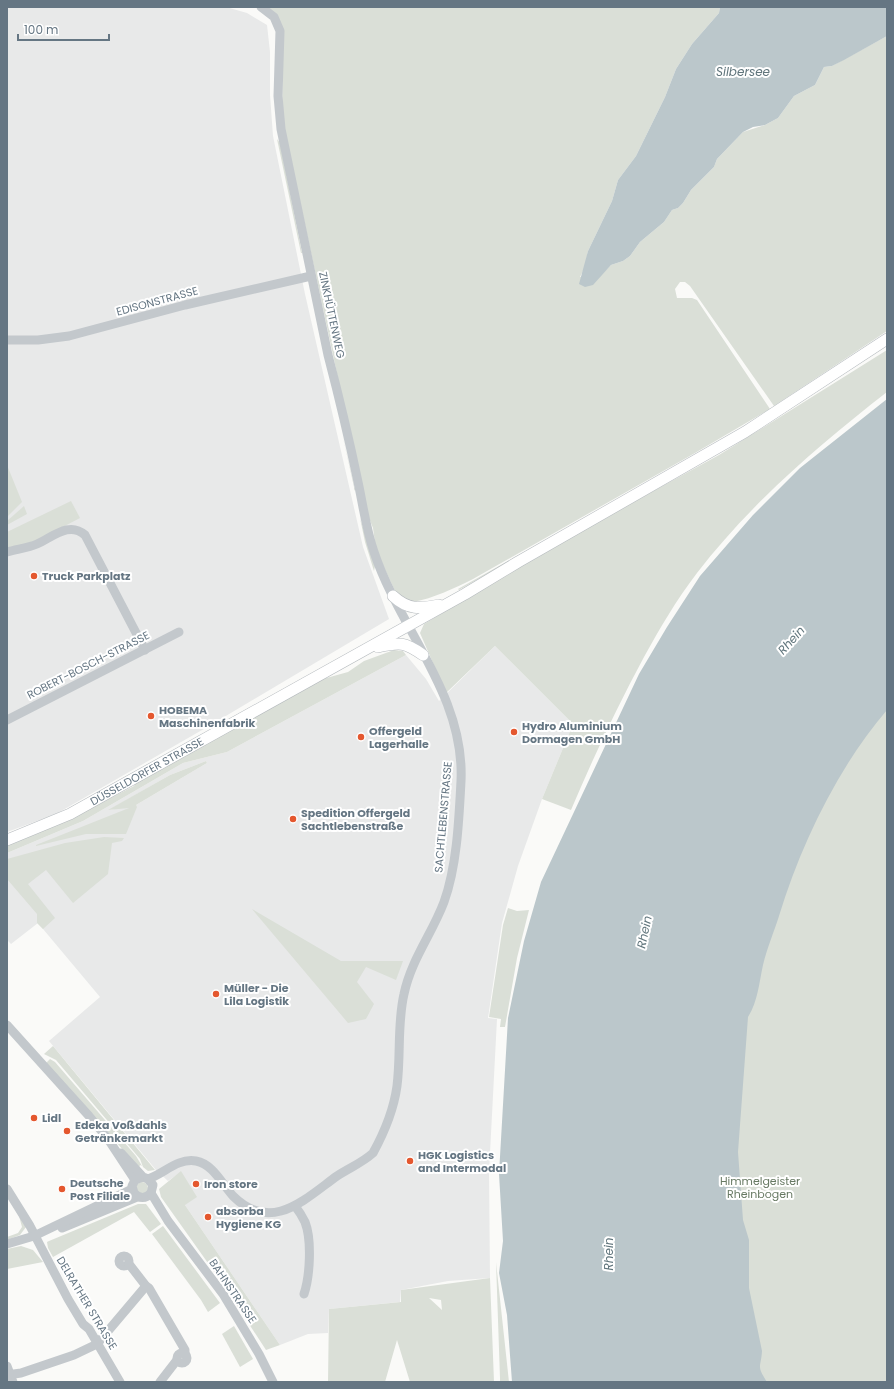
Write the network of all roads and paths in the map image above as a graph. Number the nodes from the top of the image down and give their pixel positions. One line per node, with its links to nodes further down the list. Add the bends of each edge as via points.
1 (261, 7): 2 (street, ZINKHÜTTENWEG, via 274,17 280,31 278,115)
2 (311, 276): 4 (street, EDISONSTRASSE, via 185,305 76,335 49,339); 6 (street, ZINKHÜTTENWEG, via 368,531 379,567)
3 (887, 339): 7 (main road, DÜSSELDORFER STRASSE, via 745,432)
4 (7, 340)
5 (7, 552): 10 (street, via 28,547 62,531 75,529 85,535)
6 (393, 596): 7 (main road, via 413,608); 8 (street, ZINKHÜTTENWEG)
7 (448, 603): 8 (main road, DÜSSELDORFER STRASSE)
8 (408, 626): 11 (main road, DÜSSELDORFER STRASSE); 12 (street, SACHTLEBENSTRASSE)
9 (180, 632): 10 (street, ROBERT-BOSCH-STRASSE)
10 (145, 650): 13 (street, ROBERT-BOSCH-STRASSE)
11 (364, 650): 12 (main road, via 401,644 411,646); 14 (main road, DÜSSELDORFER STRASSE, via 70,814)
12 (423, 655): 18 (street, SACHTLEBENSTRASSE, via 442,688 459,746 461,780 449,886 408,978 401,1008 397,1088 379,1142 367,1158)
13 (7, 720)
14 (7, 840)
15 (7, 1025): 16 (street, BAHNSTRASSE, via 69,1092)
16 (143, 1187): 18 (street, SACHTLEBENSTRASSE, via 173,1166 186,1161 197,1162 205,1165 234,1196 255,1211 274,1213); 19 (street, SACHTLEBENSTRASSE); 28 (street, BAHNSTRASSE, via 223,1294)
17 (7, 1189): 19 (street, DELRATHER STRASSE)
18 (296, 1206): 23 (street, via 309,1236 308,1283)
19 (34, 1236): 20 (street, SACHTLEBENSTRASSE); 24 (street, DELRATHER STRASSE, via 68,1299)
20 (7, 1244)
21 (128, 1264): 22 (street)
22 (146, 1286): 24 (street); 27 (street, via 185,1350 185,1355 179,1354)
23 (304, 1294)
24 (97, 1344): 25 (street, via 74,1355 21,1373); 26 (street, DELRATHER STRASSE)
25 (9, 1374)
26 (120, 1382)
27 (160, 1382)
28 (273, 1382)

